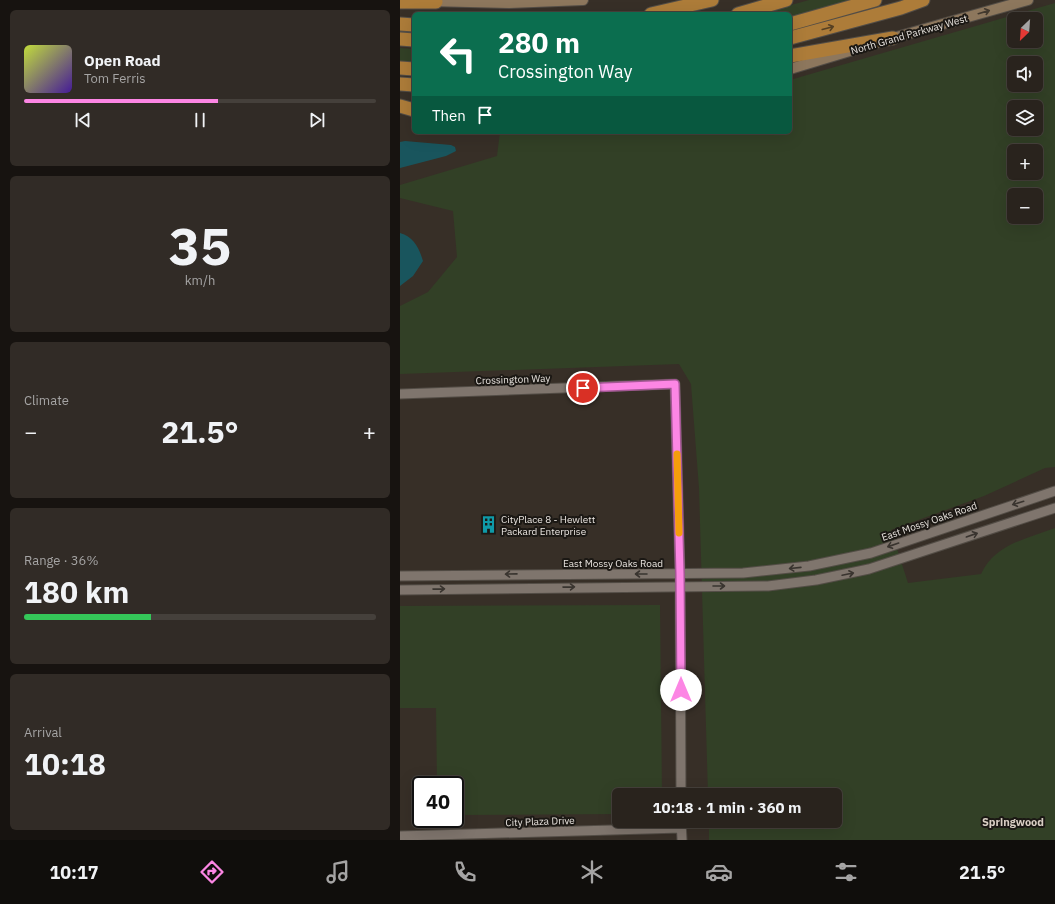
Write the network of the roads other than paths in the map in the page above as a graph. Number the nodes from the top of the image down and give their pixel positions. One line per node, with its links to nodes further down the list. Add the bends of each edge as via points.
1 (420, 0): 9 (main road)
2 (583, 0): 9 (main road)
3 (712, 0): 10 (highway)
4 (786, 0): 11 (highway)
5 (875, 0): 12 (highway)
6 (923, 0): 15 (highway, one-way to 6)
7 (1028, 0): 16 (main road, North Grand Parkway West, one-way to 7)
8 (400, 2): 9 (highway)
9 (436, 2)
10 (660, 12)
11 (745, 12)
12 (792, 23)
13 (400, 24): 14 (highway)
14 (412, 25)
15 (792, 37)
16 (893, 38): 19 (highway); 21 (main road, North Grand Parkway West)
17 (400, 39): 18 (highway)
18 (412, 40)
19 (792, 56)
20 (400, 68): 22 (highway)
21 (792, 68)
22 (412, 69)
23 (400, 84): 24 (highway)
24 (412, 85)
25 (400, 107): 26 (highway)
26 (412, 110)
27 (400, 394): 33 (street, Crossington Way, via 675,384)
28 (1055, 491): 30 (street, East Mossy Oaks Road, one-way to 30)
29 (1055, 508): 31 (street, one-way to 29)
30 (861, 555): 31 (street); 33 (street, East Mossy Oaks Road, one-way to 33, via 809,566 743,573)
31 (864, 570): 36 (street, one-way to 31, via 768,586)
32 (543, 574): 33 (street, East Mossy Oaks Road, one-way to 32); 34 (street, East Mossy Oaks Road, one-way to 34); 37 (street)
33 (680, 574): 36 (street)
34 (416, 575): 35 (street, East Mossy Oaks Road); 39 (street)
35 (400, 576)
36 (680, 586): 37 (street, one-way to 36); 40 (street)
37 (544, 587): 39 (street, one-way to 37)
38 (400, 590): 39 (street)
39 (417, 590)
40 (681, 788)
41 (612, 828): 43 (street, City Plaza Drive)
42 (681, 828): 44 (street)
43 (400, 836)
44 (682, 840)

